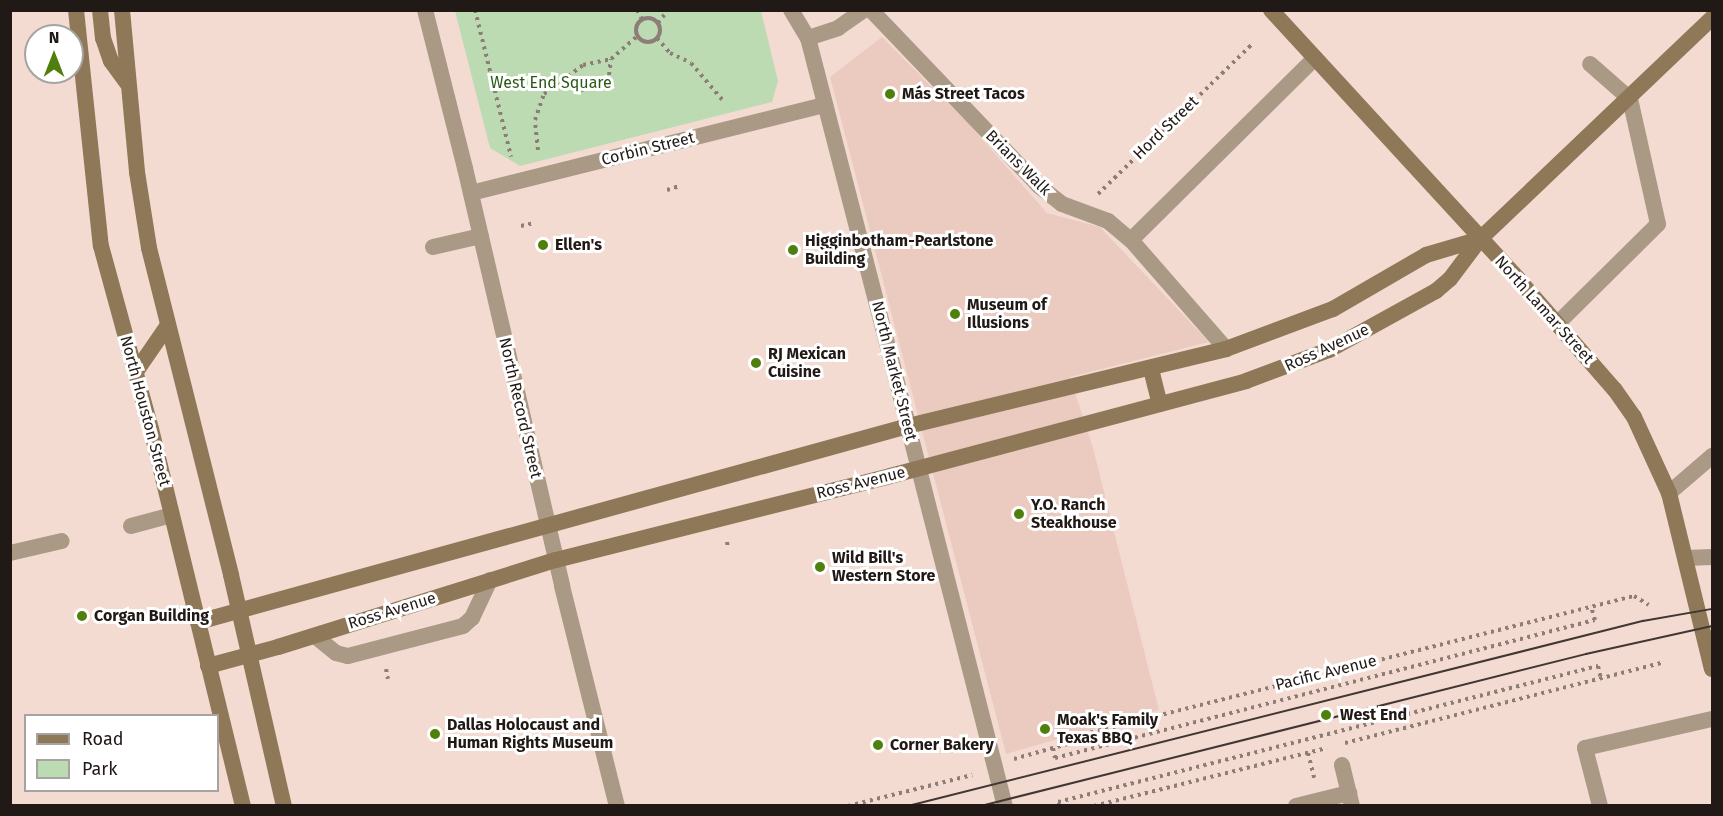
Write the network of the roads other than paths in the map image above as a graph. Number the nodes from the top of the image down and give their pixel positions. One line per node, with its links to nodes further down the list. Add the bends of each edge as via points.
1 (76, 10): 25 (main road, North Houston Street, via 101,246)
2 (100, 10): 13 (main road, via 111,61)
3 (122, 10): 13 (main road)
4 (425, 10): 16 (street, North Record Street)
5 (791, 10): 10 (street, North Market Street)
6 (864, 10): 10 (street, via 838,28)
7 (871, 10): 19 (street, Brians Walk, via 1039,186 1062,204 1108,221)
8 (1276, 12): 11 (main road, North Lamar Street)
9 (1713, 18): 14 (main road, Ross Avenue)
10 (808, 38): 15 (street, North Market Street)
11 (1315, 58): 18 (main road, North Lamar Street); 19 (street)
12 (1590, 64): 14 (street)
13 (128, 84): 22 (main road, via 149,248)
14 (1630, 99): 18 (main road, Ross Avenue); 21 (street, via 1658,224)
15 (825, 105): 16 (street, Corbin Street); 27 (street, North Market Street)
16 (471, 193): 17 (street, North Record Street)
17 (481, 236): 20 (street); 32 (street, North Record Street)
18 (1480, 239): 21 (main road, North Lamar Street); 23 (main road, Ross Avenue, via 1426,255 1333,309); 26 (main road, Ross Avenue, via 1436,291 1329,350 1246,381)
19 (1131, 240): 23 (street, Brians Walk)
20 (433, 247)
21 (1557, 324): 30 (main road, North Lamar Street, via 1634,417)
22 (168, 325): 25 (main road); 40 (main road)
23 (1226, 349): 24 (main road, Ross Avenue)
24 (1150, 369): 26 (main road); 27 (main road, Ross Avenue)
25 (135, 373): 31 (main road, North Houston Street)
26 (1160, 404): 29 (main road, Ross Avenue)
27 (908, 426): 29 (street, North Market Street); 32 (main road, Ross Avenue)
28 (1713, 456): 30 (street)
29 (918, 469): 38 (main road, Ross Avenue); 53 (street, North Market Street)
30 (1669, 493): 37 (main road, North Lamar Street)
31 (172, 515): 33 (street); 41 (main road, North Houston Street)
32 (548, 524): 38 (street, North Record Street); 40 (main road, Ross Avenue)
33 (131, 526)
34 (62, 541): 35 (street)
35 (10, 554)
36 (1713, 557): 37 (street)
37 (1686, 558): 43 (main road, North Lamar Street)
38 (556, 560): 39 (main road, Ross Avenue); 52 (street, North Record Street)
39 (490, 580): 42 (main road, Ross Avenue); 42 (street, via 472,618 463,627 348,656 336,653)
40 (239, 612): 41 (main road, Ross Avenue); 44 (main road)
41 (198, 622): 45 (main road, North Houston Street)
42 (315, 636): 44 (main road, Ross Avenue)
43 (1710, 646): 46 (main road, North Lamar Street)
44 (249, 656): 45 (main road, Ross Avenue); 51 (main road)
45 (208, 666): 50 (main road, North Houston Street)
46 (1713, 669)
47 (1713, 719): 55 (street, via 1585,748)
48 (1342, 765): 49 (street)
49 (1351, 799): 54 (street)
50 (243, 806)
51 (284, 806)
52 (617, 806)
53 (1005, 806)
54 (1296, 806)
55 (1600, 806)

